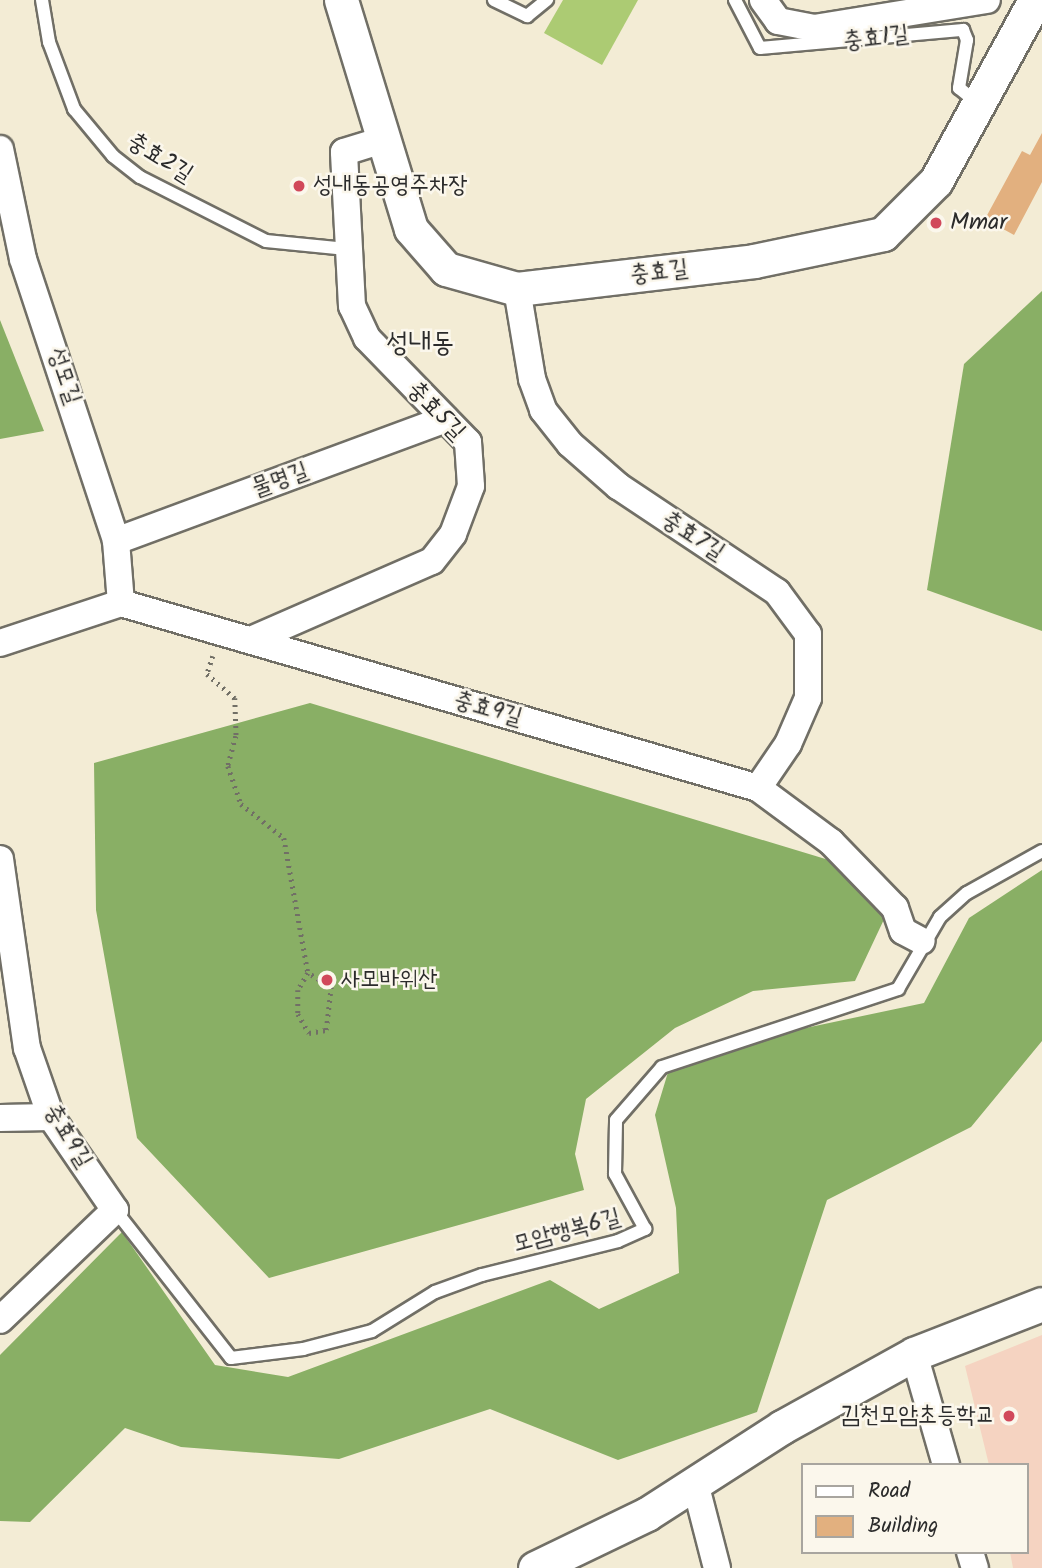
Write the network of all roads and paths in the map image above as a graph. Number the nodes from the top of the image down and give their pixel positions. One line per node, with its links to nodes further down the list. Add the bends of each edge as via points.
1 (42, 0): 12 (lane, 충효2길, via 49,43 74,109 113,156 141,177 266,240)
2 (341, 0): 10 (street, 충효길)
3 (494, 0): 4 (lane, via 527,16)
4 (547, 0)
5 (734, 0): 9 (lane, 충효1길, via 760,48 963,30 967,40 959,88)
6 (763, 0): 7 (street, 충효1길, via 778,21 814,28)
7 (987, 0)
8 (1035, 0): 9 (street, 충효길)
9 (979, 103): 13 (street, 충효길, via 936,181 883,234 768,259)
10 (383, 141): 12 (street, 충효5길, via 344,152); 13 (street, 충효길, via 411,229 433,259 460,277)
11 (0, 149): 15 (street, 성모길, via 23,259)
12 (346, 249): 14 (street, 충효5길, via 358,324)
13 (517, 289): 19 (street, 충효7길, via 532,379 543,410 570,444 618,486 777,592 803,625 811,655 808,698 788,744)
14 (445, 419): 15 (street, 물명길); 17 (street, 충효5길, via 468,442 474,469 464,510 443,550 414,570)
15 (116, 541): 16 (street, 성모길)
16 (121, 603): 17 (street, 충효9길); 18 (street)
17 (242, 637): 19 (street, 충효9길); 23 (path, via 215,652 207,674 235,698 228,766 241,804 284,838)
18 (0, 643)
19 (758, 788): 22 (street, 충효9길, via 831,842 895,908 904,931)
20 (1042, 851): 22 (lane, 모암행복6길, via 967,893)
21 (0, 859): 24 (street, 충효9길, via 27,1048)
22 (922, 942): 26 (lane, 모암행복6길, via 898,989 662,1066 616,1120 615,1174 645,1229 435,1292 372,1331 303,1349 231,1358)
23 (308, 973): 23 (path, via 298,990 298,1014 309,1033 326,1030 331,987)
24 (51, 1117): 25 (street); 26 (street, 충효9길)
25 (0, 1118)
26 (115, 1210): 28 (street)
27 (1042, 1304): 29 (street)
28 (3, 1312)
29 (914, 1354): 30 (street); 31 (street)
30 (945, 1463)
31 (695, 1483): 32 (street, via 647,1514); 33 (street)
32 (535, 1568)
33 (717, 1568)

